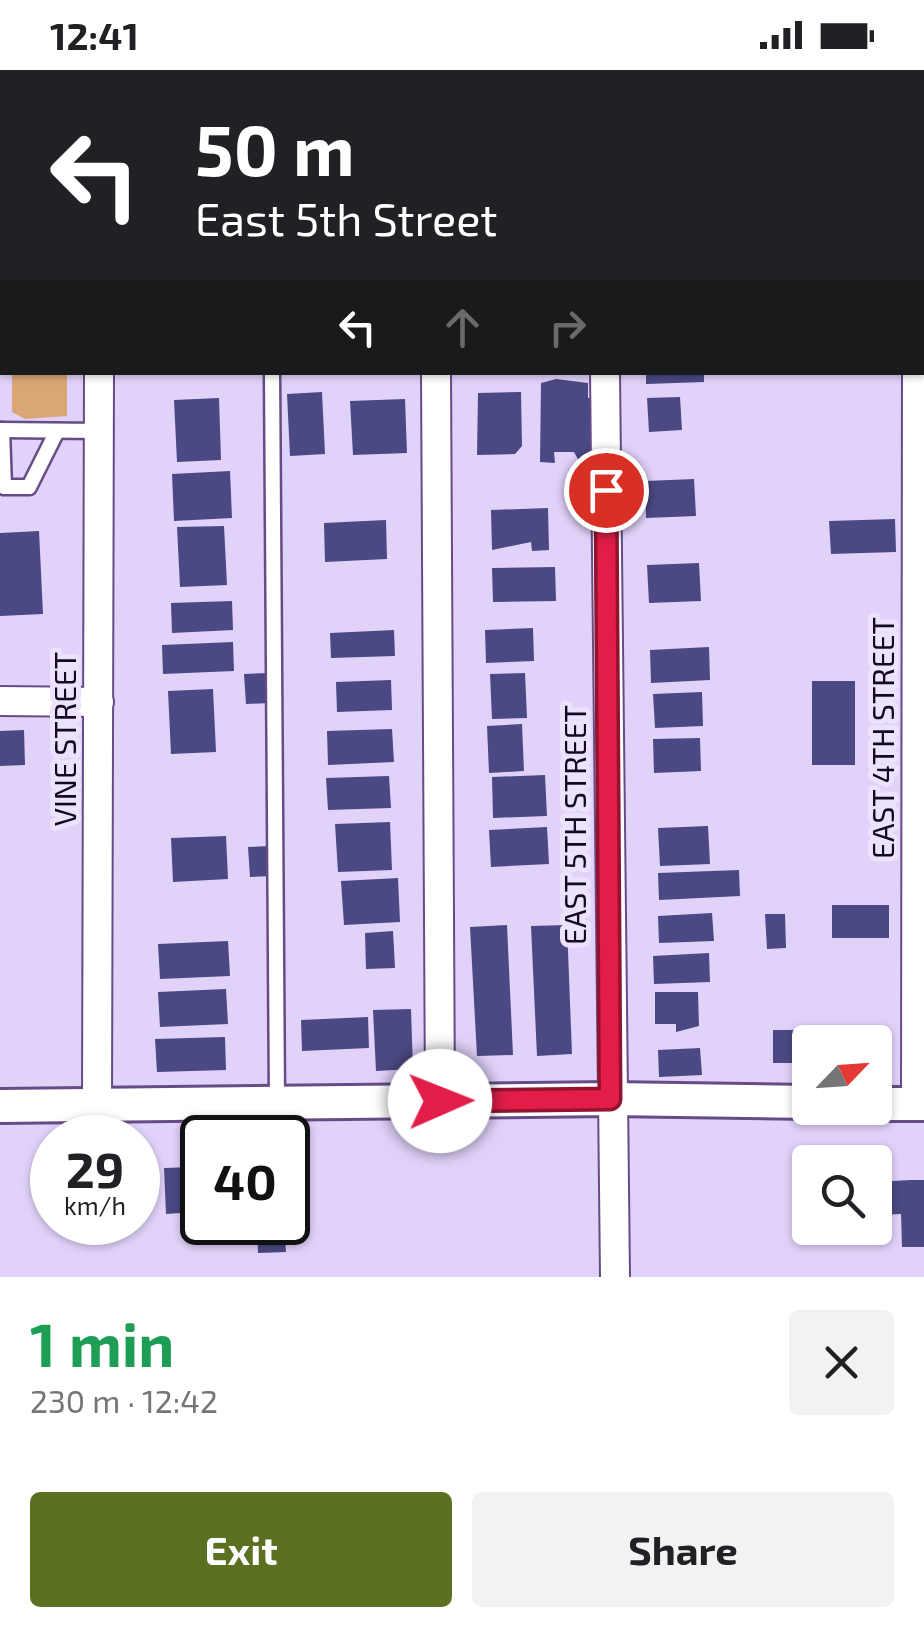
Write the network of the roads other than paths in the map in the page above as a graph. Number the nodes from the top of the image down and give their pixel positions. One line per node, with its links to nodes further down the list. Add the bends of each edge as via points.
1 (99, 375): 8 (street, VINE STREET)
2 (272, 375): 14 (lane)
3 (436, 375): 12 (street)
4 (605, 375): 11 (street, EAST 5TH STREET)
5 (917, 375): 16 (street, EAST 4TH STREET)
6 (1, 430): 7 (lane); 7 (lane, via 4,487 28,487)
7 (58, 431): 8 (lane)
8 (99, 431): 10 (street, VINE STREET)
9 (0, 701): 10 (street)
10 (99, 702): 17 (street, VINE STREET)
11 (610, 1099): 12 (street); 13 (street); 19 (street, EAST 5TH STREET)
12 (440, 1101): 14 (street)
13 (792, 1102)
14 (277, 1103): 17 (street)
15 (892, 1104): 16 (street)
16 (920, 1104)
17 (97, 1105): 18 (street)
18 (0, 1106)
19 (615, 1277)

